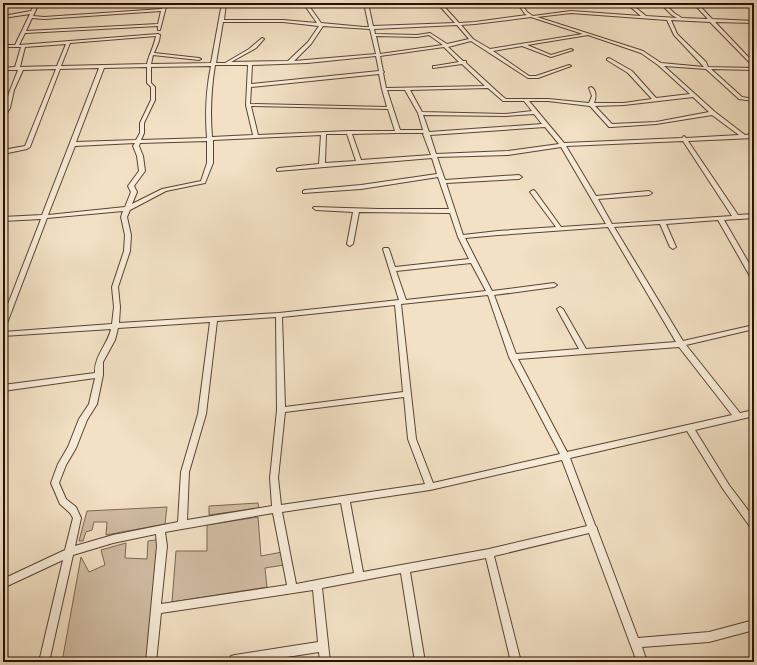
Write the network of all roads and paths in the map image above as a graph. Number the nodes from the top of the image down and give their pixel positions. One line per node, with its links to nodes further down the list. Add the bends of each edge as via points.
1 (37, 3): 12 (street)
2 (165, 3): 11 (street)
3 (224, 3): 19 (street)
4 (305, 3): 23 (street)
5 (366, 3): 24 (street)
6 (439, 3): 20 (street)
7 (519, 3): 13 (street)
8 (628, 3): 15 (street)
9 (662, 3): 17 (street)
10 (695, 3): 18 (street)
11 (162, 10): 12 (street, via 44,18); 22 (street)
12 (32, 14): 14 (street); 25 (street)
13 (532, 16): 15 (street, via 564,12); 20 (street); 26 (street)
14 (3, 17)
15 (645, 17): 16 (street)
16 (669, 19): 17 (street); 56 (street, via 675,34)
17 (681, 19): 18 (street)
18 (711, 20): 21 (street); 57 (street)
19 (222, 21): 23 (street, via 267,21); 49 (street)
20 (456, 24): 24 (street); 30 (street)
21 (753, 24)
22 (159, 25): 25 (street); 27 (street)
23 (321, 26): 24 (street); 45 (street, via 310,43)
24 (372, 28): 28 (street)
25 (24, 32): 32 (street)
26 (588, 34): 33 (street); 48 (street, via 642,52)
27 (158, 35): 31 (street); 39 (street)
28 (374, 35): 36 (street, via 430,34); 40 (street)
29 (262, 38): 46 (street, via 258,45)
30 (472, 40): 36 (street); 37 (street)
31 (68, 43): 35 (street); 55 (street)
32 (17, 45): 34 (street); 35 (street)
33 (523, 45): 37 (street); 38 (street, via 551,56)
34 (3, 46)
35 (23, 46): 54 (street)
36 (446, 46): 40 (street); 44 (street)
37 (489, 50): 51 (street, via 528,77 536,77)
38 (571, 50)
39 (151, 55): 41 (street); 43 (street); 50 (street)
40 (378, 56): 45 (street); 59 (street)
41 (198, 59)
42 (609, 59): 66 (street, via 630,72)
43 (164, 62)
44 (464, 62): 53 (street); 61 (street)
45 (289, 63): 47 (street)
46 (226, 64): 47 (street); 49 (street)
47 (250, 64): 60 (street)
48 (660, 64): 56 (street); 65 (street)
49 (212, 65): 50 (street); 85 (street)
50 (150, 66): 52 (street); 86 (street, via 148,72 149,83 153,87 153,100)
51 (569, 66)
52 (102, 67): 55 (street); 87 (street)
53 (435, 67)
54 (19, 68): 55 (street); 58 (street); 75 (street, via 18,80)
55 (57, 68): 89 (street, via 27,147)
56 (707, 68): 57 (street); 68 (street, via 741,98)
57 (754, 68)
58 (3, 69)
59 (382, 72): 60 (street); 63 (street)
60 (249, 86): 69 (street)
61 (489, 87): 64 (street); 67 (street, via 502,99)
62 (591, 88): 70 (street, via 594,96)
63 (384, 89): 64 (street); 71 (street)
64 (407, 89): 72 (street)
65 (694, 95): 66 (street); 74 (street)
66 (654, 99): 70 (street, via 624,104)
67 (525, 100): 70 (street); 73 (street)
68 (754, 100)
69 (248, 105): 71 (street); 83 (street)
70 (591, 105): 74 (street, via 608,124 615,126 656,123)
71 (389, 108): 78 (street)
72 (420, 112): 73 (street, via 505,115); 79 (street)
73 (535, 112): 76 (street)
74 (713, 113): 81 (street)
75 (3, 115)
76 (546, 125): 79 (street); 88 (street)
77 (349, 132): 78 (street); 80 (street); 91 (street)
78 (398, 132): 79 (street)
79 (425, 132): 90 (street)
80 (324, 133): 83 (street); 92 (street)
81 (743, 136): 82 (street); 84 (street)
82 (754, 136)
83 (256, 137): 85 (street)
84 (684, 138): 88 (street); 107 (street)
85 (210, 139): 86 (street); 102 (street, via 210,163 203,182 164,190)
86 (137, 141): 87 (street); 102 (street, via 142,171 131,186 134,192)
87 (74, 144): 106 (street)
88 (563, 145): 90 (street, via 508,153); 100 (street)
89 (3, 152)
90 (434, 156): 91 (street); 94 (street)
91 (359, 162): 92 (street)
92 (322, 165): 93 (street)
93 (279, 170)
94 (440, 175): 96 (street); 97 (street, via 361,188)
95 (519, 177): 96 (street)
96 (443, 182): 104 (street)
97 (305, 192)
98 (532, 192): 112 (street)
99 (649, 193): 100 (street)
100 (594, 198): 111 (street)
101 (316, 208): 103 (street)
102 (127, 209): 106 (street); 129 (street, via 124,217 128,235 127,251 115,288)
103 (356, 210): 104 (street); 114 (street)
104 (452, 211): 113 (street)
105 (754, 216): 107 (street)
106 (44, 217): 109 (street); 128 (street)
107 (736, 217): 108 (street)
108 (720, 218): 110 (street); 118 (street)
109 (3, 219)
110 (662, 222): 111 (street); 115 (street)
111 (610, 225): 112 (street); 132 (street)
112 (559, 228): 113 (street)
113 (461, 237): 117 (street)
114 (350, 244)
115 (673, 247)
116 (386, 249): 120 (street)
117 (473, 261): 120 (street); 123 (street)
118 (746, 266): 119 (street); 121 (street)
119 (754, 267)
120 (393, 269): 124 (street)
121 (754, 278)
122 (554, 285): 123 (street)
123 (490, 294): 124 (street); 134 (street)
124 (401, 302): 126 (street); 137 (street)
125 (560, 309): 133 (street)
126 (279, 315): 127 (street); 138 (street)
127 (214, 319): 129 (street); 146 (street, via 202,414 185,472)
128 (3, 326)
129 (115, 326): 131 (street); 135 (street, via 111,340 100,356)
130 (754, 327): 132 (street)
131 (3, 334)
132 (681, 344): 133 (street); 140 (street)
133 (584, 351): 134 (street)
134 (513, 357): 142 (street)
135 (99, 375): 136 (street); 150 (street, via 93,404 83,419 55,483 63,501 77,518)
136 (3, 388)
137 (407, 394): 138 (street); 143 (street, via 412,438)
138 (281, 410): 145 (street, via 274,478)
139 (754, 413): 140 (street)
140 (738, 417): 141 (street)
141 (690, 429): 142 (street); 147 (street)
142 (565, 456): 143 (street); 148 (street)
143 (430, 487): 144 (street)
144 (345, 500): 145 (street); 153 (street)
145 (276, 509): 146 (street); 156 (street)
146 (182, 525): 149 (street)
147 (754, 526)
148 (592, 528): 151 (street); 159 (street)
149 (160, 530): 150 (street, via 113,539); 157 (street, via 162,546)
150 (70, 552): 154 (street); 162 (street)
151 (489, 553): 152 (street); 166 (street)
152 (405, 568): 153 (street); 165 (street)
153 (359, 576): 155 (street)
154 (3, 584)
155 (317, 584): 156 (street); 160 (street)
156 (292, 588): 157 (street)
157 (157, 609): 163 (street)
158 (754, 625): 159 (street, via 709,637)
159 (634, 643): 167 (street)
160 (323, 646): 161 (street); 164 (street)
161 (235, 660)
162 (44, 662)
163 (152, 662)
164 (325, 662)
165 (420, 662)
166 (516, 662)
167 (642, 662)

